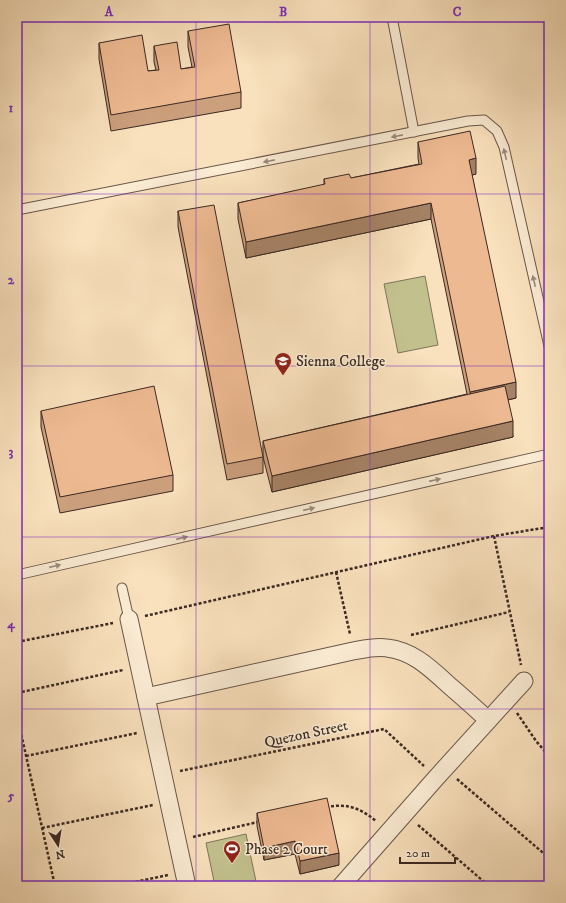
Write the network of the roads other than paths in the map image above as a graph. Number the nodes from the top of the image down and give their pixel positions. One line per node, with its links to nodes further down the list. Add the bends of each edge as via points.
1 (392, 17): 2 (lane)
2 (414, 132): 3 (lane, one-way to 3); 4 (lane, one-way to 2, via 504,147 497,131 484,120)
3 (17, 210)
4 (549, 346)
5 (549, 454): 6 (lane, one-way to 5)
6 (17, 575)
7 (122, 588): 8 (lane)
8 (129, 620): 10 (street)
9 (524, 681): 11 (street)
10 (146, 696): 11 (street, via 353,651 387,648 414,656 426,664); 12 (street)
11 (488, 720): 13 (street)
12 (186, 879)
13 (341, 886)

